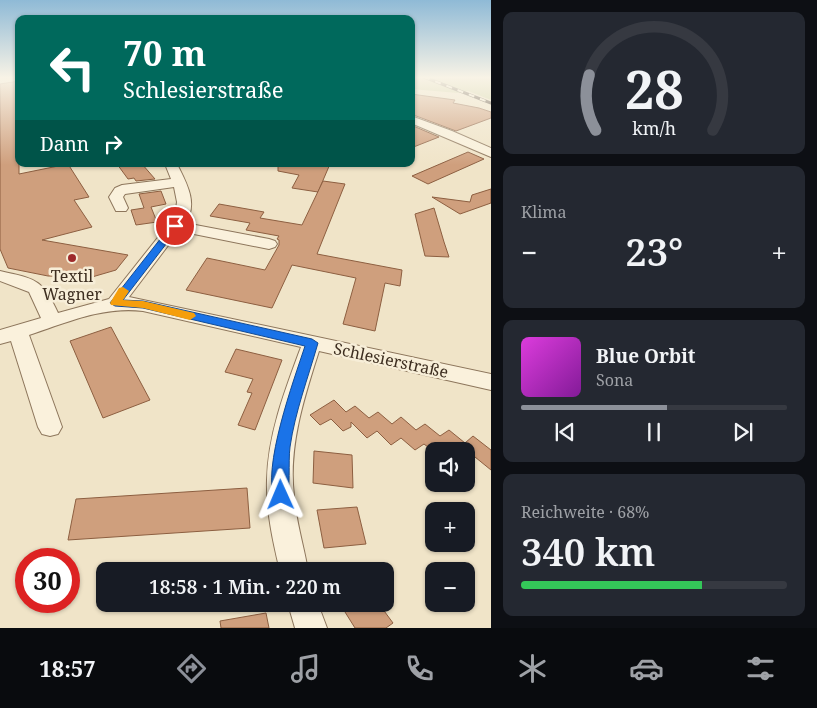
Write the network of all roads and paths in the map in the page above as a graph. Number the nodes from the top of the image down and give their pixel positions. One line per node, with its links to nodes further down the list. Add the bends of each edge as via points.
1 (415, 121): 2 (street)
2 (491, 153)
3 (172, 167): 4 (street)
4 (179, 182): 5 (street, via 120,191 116,197); 6 (street, via 186,205)
5 (121, 208)
6 (175, 226): 7 (street); 9 (street)
7 (269, 244)
8 (0, 276): 10 (street, via 35,287)
9 (115, 303): 10 (street); 12 (street, Schlesierstraße, via 143,305)
10 (52, 321): 11 (street)
11 (9, 334): 14 (street)
12 (312, 343): 13 (street, Schlesierstraße); 15 (street, via 288,422 280,471 285,532)
13 (491, 382)
14 (50, 427)
15 (292, 562)
16 (306, 612): 17 (street)
17 (311, 628)

